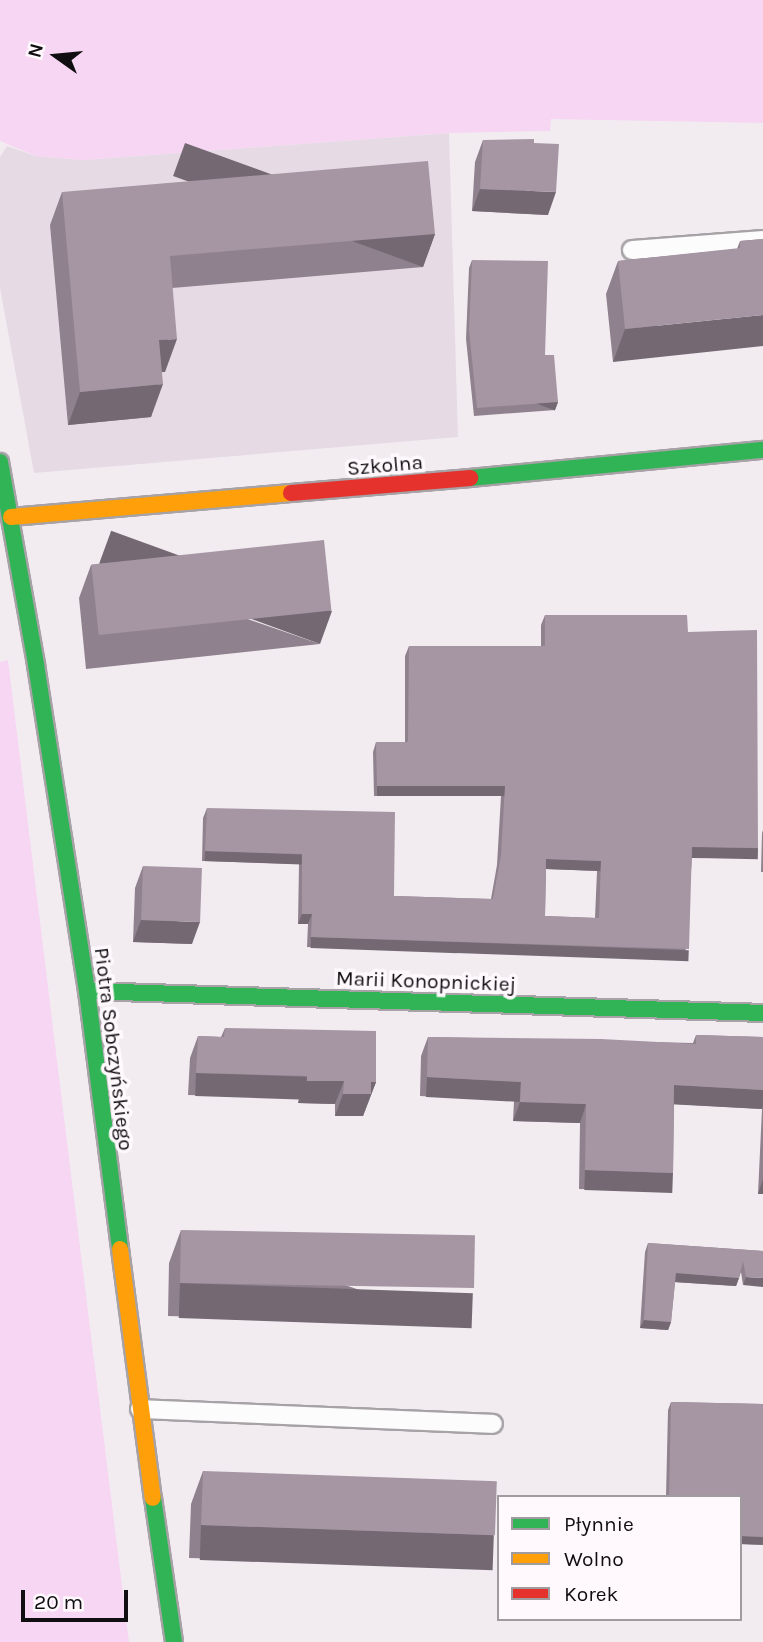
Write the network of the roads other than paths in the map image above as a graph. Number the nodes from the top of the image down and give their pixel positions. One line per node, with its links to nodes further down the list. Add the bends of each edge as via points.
1 (763, 240): 2 (lane)
2 (632, 250)
3 (763, 450): 5 (street, Szkolna)
4 (0, 463): 5 (street, Piotra Sobczyńskiego)
5 (11, 517): 6 (street, Piotra Sobczyńskiego)
6 (87, 990): 7 (street, Marii Konopnickiej); 8 (street, Piotra Sobczyńskiego)
7 (763, 1013)
8 (140, 1409): 9 (lane); 10 (street, Piotra Sobczyńskiego)
9 (493, 1424)
10 (174, 1642)

